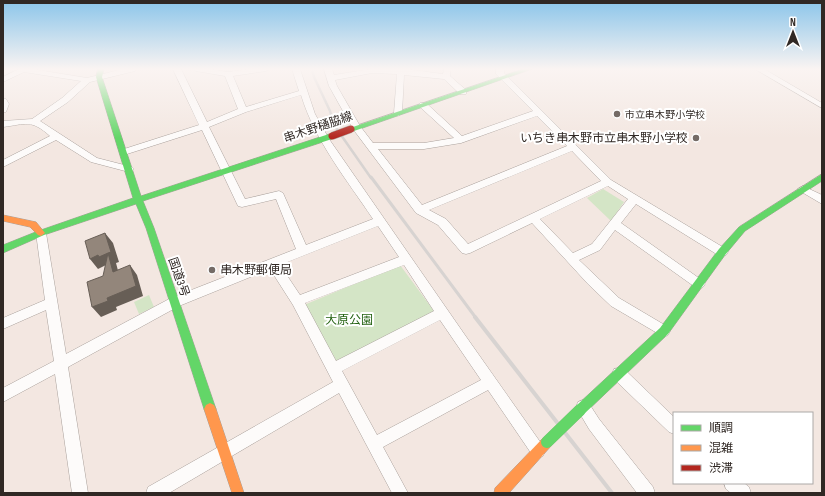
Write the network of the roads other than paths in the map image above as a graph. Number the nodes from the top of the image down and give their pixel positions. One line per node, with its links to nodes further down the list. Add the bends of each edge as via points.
1 (74, 92): 18 (street)
2 (106, 92): 27 (main road, 国道3号)
3 (188, 92): 20 (street)
4 (236, 92): 15 (street)
5 (304, 92): 15 (street); 23 (street, via 311,114)
6 (337, 92): 21 (street)
7 (399, 92): 17 (street)
8 (463, 92): 12 (main road, 串木野樋脇線)
9 (520, 92): 16 (street)
10 (798, 92): 13 (street)
11 (3, 101): 14 (street)
12 (423, 105): 17 (main road, 串木野樋脇線); 24 (street)
13 (822, 106)
14 (3, 110)
15 (244, 110): 20 (street)
16 (539, 112): 24 (street); 26 (street)
17 (398, 113): 21 (main road, 串木野樋脇線)
18 (34, 121): 19 (street); 22 (street)
19 (3, 124)
20 (205, 126): 27 (street); 30 (street)
21 (354, 128): 23 (main road, 串木野樋脇線, bridge); 25 (street)
22 (56, 136): 28 (street); 29 (street, via 94,160)
23 (328, 138): 30 (main road, 串木野樋脇線); 40 (street)
24 (461, 140): 25 (street, via 424,146)
25 (371, 146): 37 (street)
26 (573, 147): 32 (street); 37 (street)
27 (124, 152): 29 (main road, 国道3号)
28 (3, 164)
29 (129, 169): 35 (main road, 国道3号)
30 (226, 171): 35 (main road, 串木野樋脇線); 44 (street, via 242,203 279,194)
31 (822, 177): 33 (main road)
32 (608, 182): 34 (street); 39 (street)
33 (804, 189): 36 (street); 45 (main road, via 742,229)
34 (635, 198): 41 (street); 45 (street)
35 (138, 200): 42 (main road, 串木野樋脇線); 52 (main road, 国道3号)
36 (822, 200)
37 (420, 210): 39 (street, via 442,222 466,250)
38 (3, 218): 42 (main road, via 33,224)
39 (533, 218): 47 (street)
40 (381, 220): 44 (street); 46 (street)
41 (614, 224): 47 (street, via 596,247); 49 (street)
42 (42, 233): 43 (main road, 串木野樋脇線); 51 (street)
43 (3, 249)
44 (303, 252): 48 (street)
45 (722, 252): 49 (main road)
46 (406, 259): 50 (street); 53 (street)
47 (571, 259): 55 (street, via 615,302)
48 (273, 264): 50 (street); 52 (street)
49 (699, 284): 55 (main road)
50 (297, 301): 57 (street)
51 (52, 302): 54 (street); 56 (street)
52 (175, 302): 56 (street); 66 (main road, 国道3号)
53 (443, 313): 57 (street); 59 (street)
54 (3, 324)
55 (664, 331): 58 (main road)
56 (61, 363): 61 (street); 68 (street)
57 (333, 369): 60 (street)
58 (619, 374): 62 (main road); 63 (street)
59 (490, 382): 64 (street); 65 (street)
60 (342, 384): 64 (street); 66 (street)
61 (3, 395)
62 (582, 409): 65 (main road, bridge); 73 (street)
63 (673, 426)
64 (374, 444): 71 (street)
65 (543, 446): 72 (main road)
66 (224, 452): 69 (street); 70 (main road, 国道3号)
67 (733, 484): 74 (street)
68 (80, 493)
69 (154, 493)
70 (238, 493)
71 (400, 493)
72 (500, 493)
73 (647, 493)
74 (743, 493)

